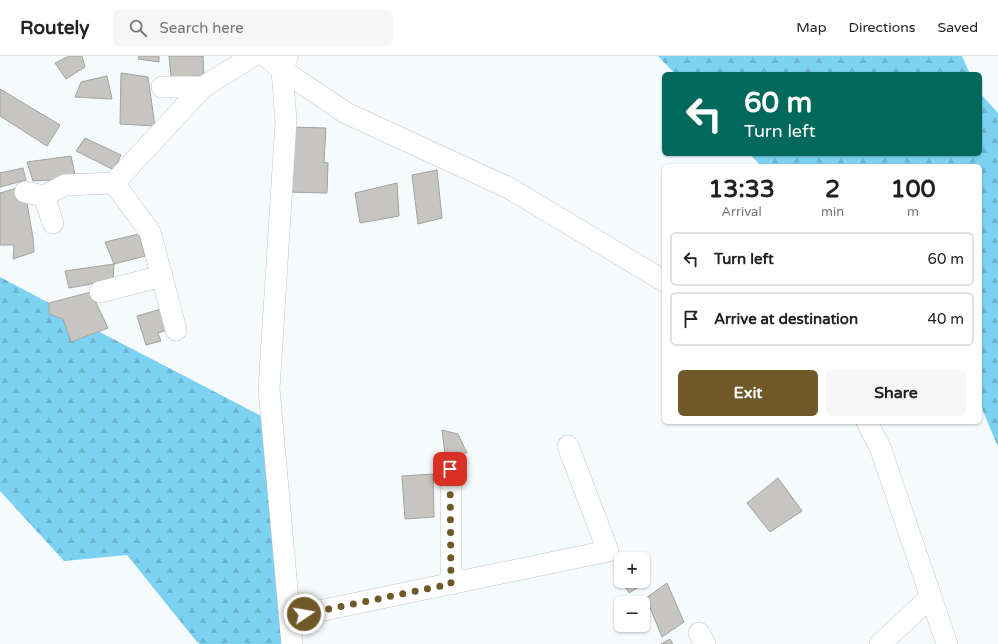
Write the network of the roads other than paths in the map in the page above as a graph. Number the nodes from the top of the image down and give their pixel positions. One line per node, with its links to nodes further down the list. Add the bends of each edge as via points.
1 (253, 56): 5 (street)
2 (266, 56): 3 (street)
3 (285, 63): 9 (street, via 346,113 509,188); 17 (street, via 286,121 269,389)
4 (162, 87): 5 (street)
5 (203, 87): 6 (street)
6 (114, 183): 7 (street, via 66,185 34,194); 8 (street, via 150,232)
7 (53, 223)
8 (162, 276): 10 (street); 11 (street)
9 (662, 280)
10 (100, 292)
11 (176, 330)
12 (868, 424): 16 (street, via 880,447)
13 (568, 446): 15 (street, via 608,551)
14 (450, 469): 15 (street)
15 (451, 584): 17 (street)
16 (930, 597): 19 (street); 20 (street)
17 (290, 618): 18 (street)
18 (292, 644)
19 (880, 644)
20 (947, 644)

